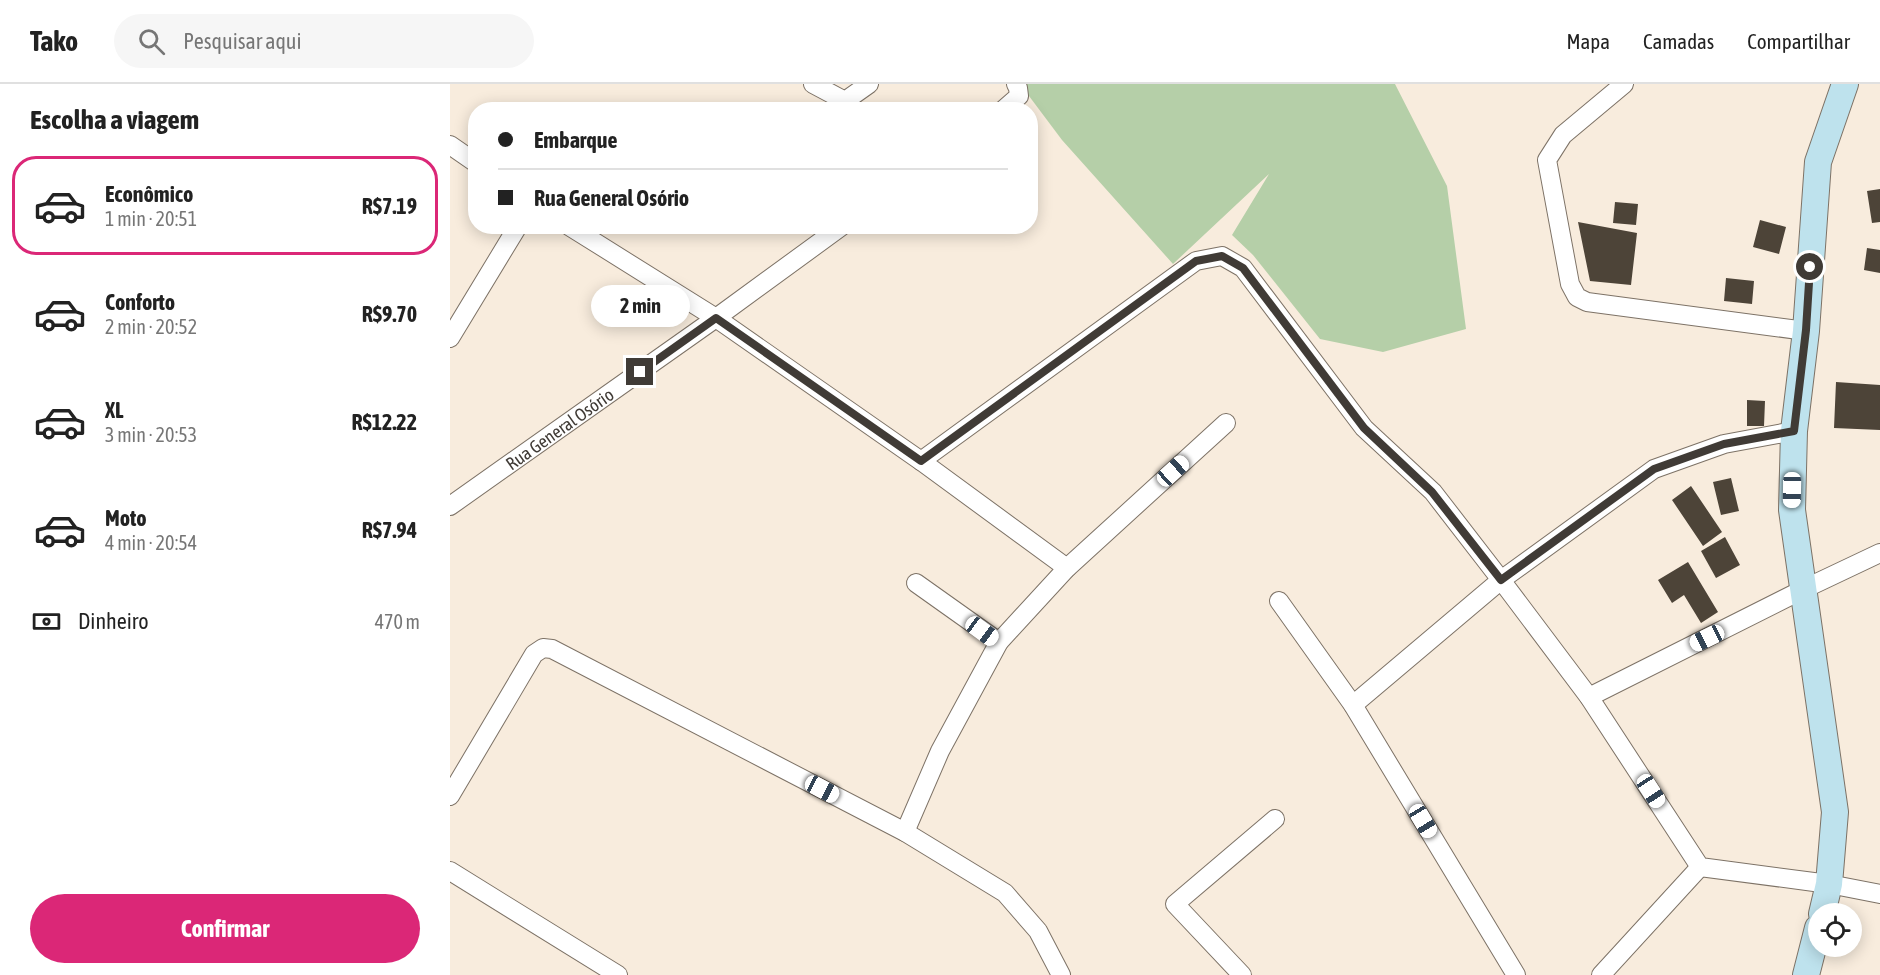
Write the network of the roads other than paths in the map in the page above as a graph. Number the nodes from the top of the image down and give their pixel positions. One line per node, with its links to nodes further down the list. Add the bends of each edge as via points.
1 (813, 84): 2 (street, via 845,101)
2 (869, 84)
3 (1016, 84): 6 (street, via 1019,96)
4 (1624, 84): 13 (street, via 1563,135 1547,160 1570,284 1576,297 1587,302)
5 (1845, 84): 13 (street, via 1818,162)
6 (1012, 102)
7 (450, 145): 8 (street)
8 (468, 157)
9 (513, 234): 14 (street)
10 (581, 234): 12 (street)
11 (831, 234): 12 (street, Rua General Osório)
12 (716, 318): 17 (street); 18 (street, Rua General Osório)
13 (1806, 330): 16 (street)
14 (450, 338)
15 (1226, 423): 20 (street)
16 (1794, 431): 21 (street, via 1724,444 1654,469); 23 (street, via 1792,510)
17 (921, 461): 20 (street); 21 (street, via 1187,267 1196,261 1222,256 1243,268 1364,428 1432,492)
18 (450, 506)
19 (1880, 553): 23 (street)
20 (1067, 568): 25 (street)
21 (1501, 580): 26 (street); 27 (street)
22 (916, 583): 25 (street)
23 (1804, 589): 26 (street); 33 (street, via 1835,812)
24 (1280, 601): 27 (street)
25 (999, 642): 30 (street, via 940,751)
26 (1589, 697): 31 (street)
27 (1353, 705): 40 (street)
28 (450, 796): 30 (street, via 534,654 543,648 552,649)
29 (1275, 819): 39 (street, via 1175,904)
30 (904, 832): 38 (street, via 1005,893 1038,931)
31 (1700, 867): 33 (street); 41 (street)
32 (450, 871): 37 (street)
33 (1829, 884): 34 (street); 35 (street)
34 (1880, 894)
35 (1825, 903)
36 (1811, 957): 42 (street)
37 (618, 975)
38 (1061, 975)
39 (1242, 975)
40 (1516, 975)
41 (1601, 975)
42 (1806, 975)

